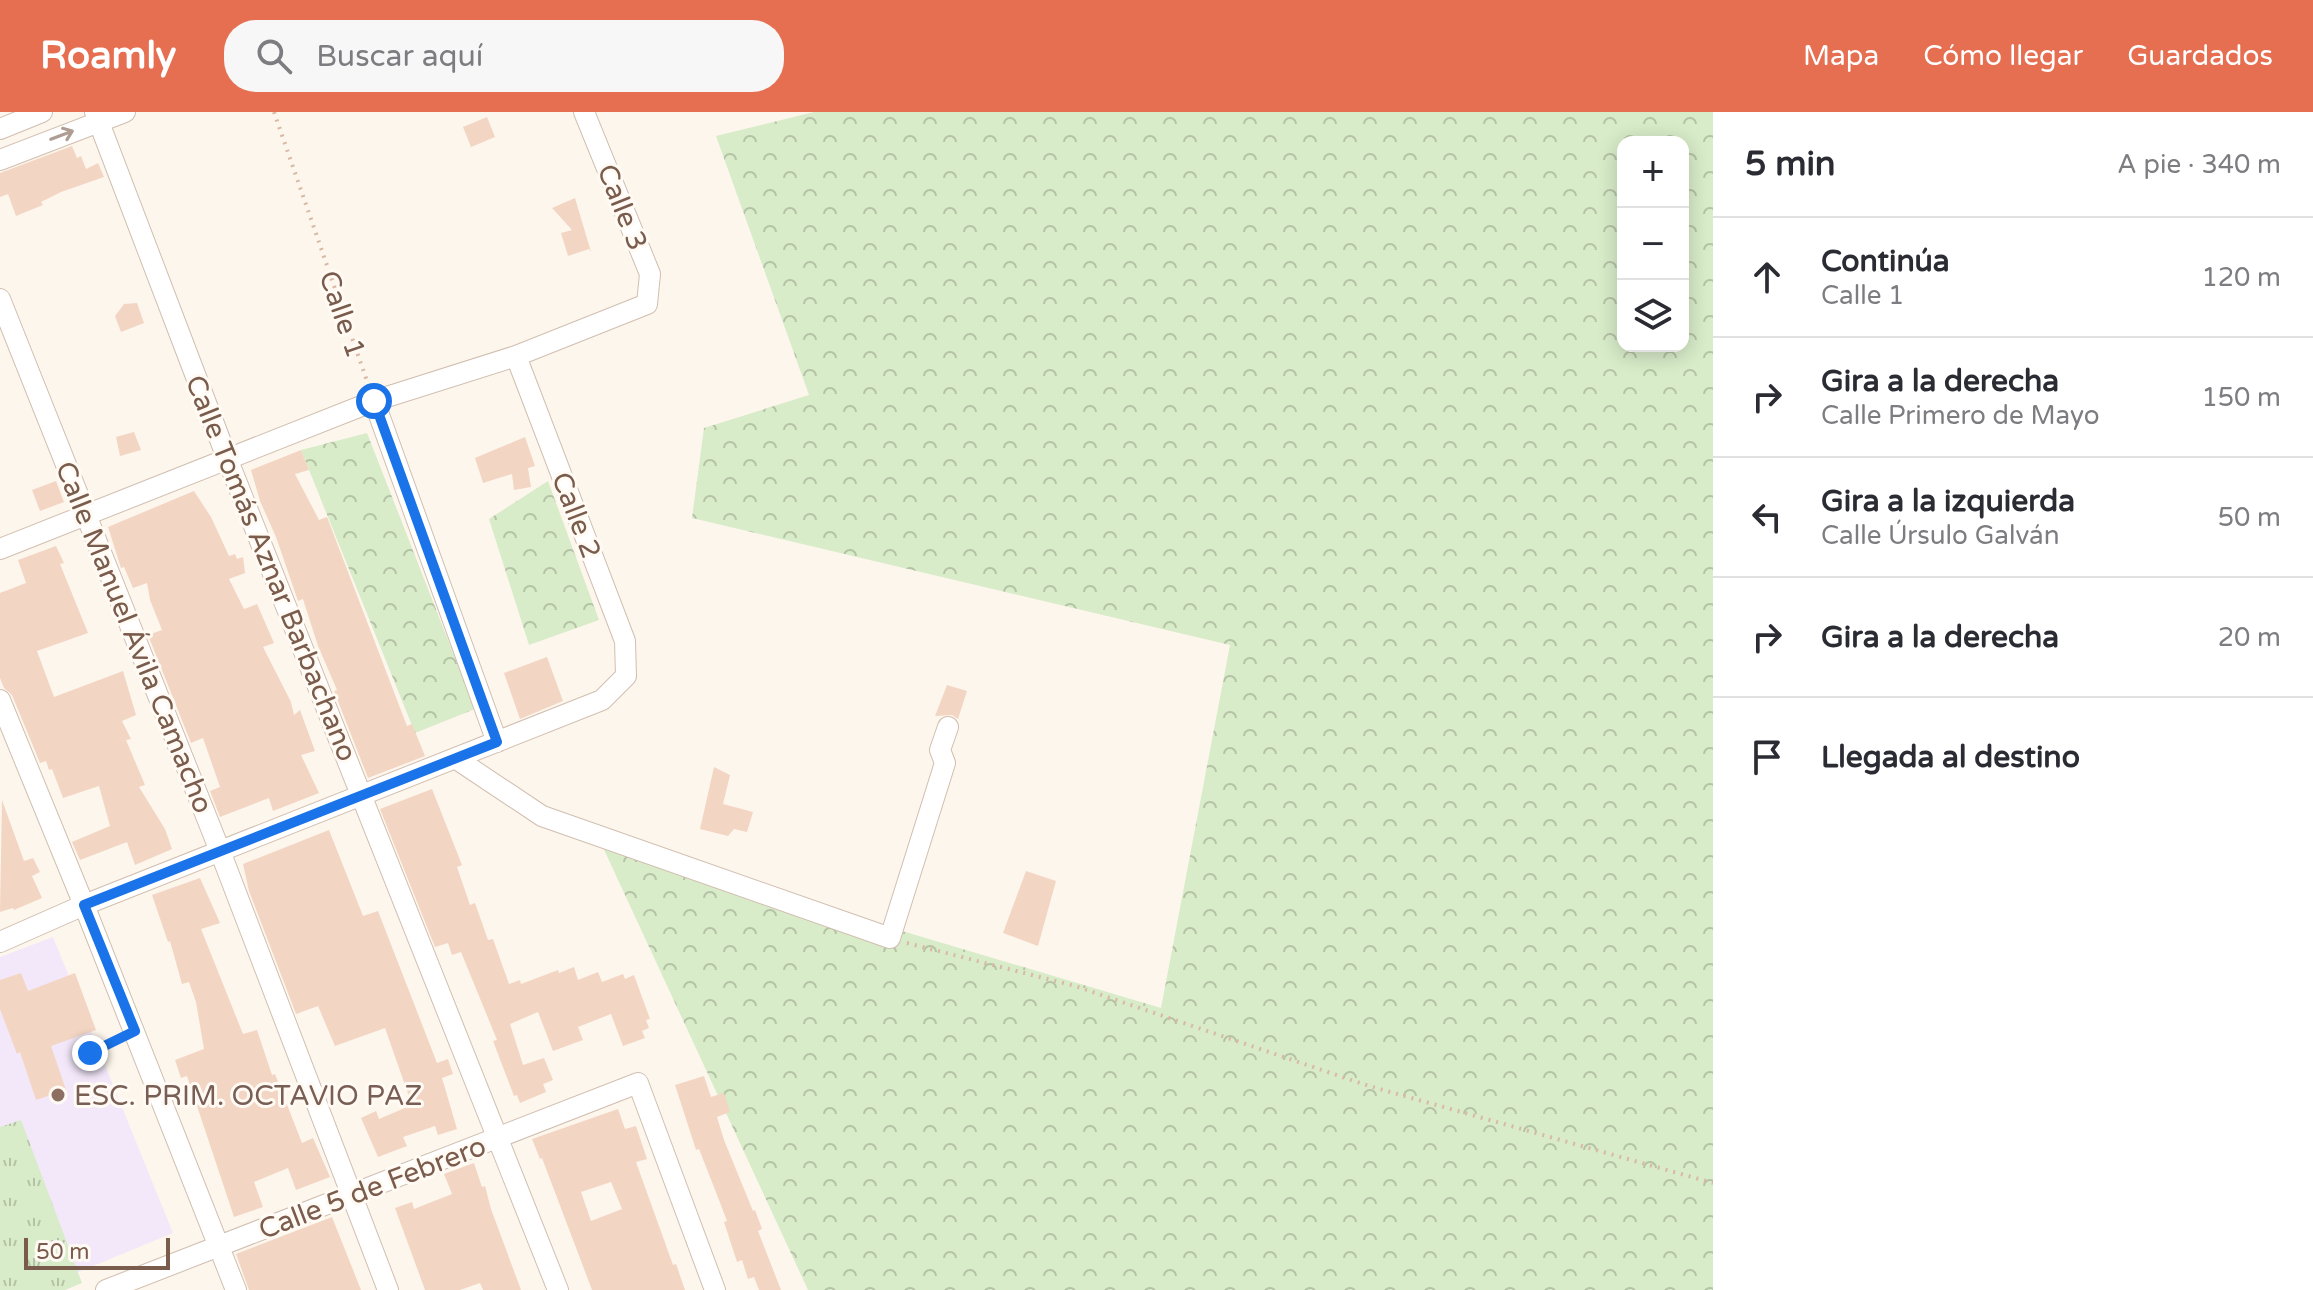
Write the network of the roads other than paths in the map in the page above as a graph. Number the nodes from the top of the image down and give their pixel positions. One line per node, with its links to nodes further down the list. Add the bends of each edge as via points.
1 (42, 112): 5 (street)
2 (125, 112): 4 (street)
3 (584, 112): 8 (street, Calle 3, via 650,274 647,304)
4 (97, 117): 6 (street, one-way to 4); 10 (street, Calle Tomás Aznar Barbachano)
5 (0, 129)
6 (0, 160)
7 (0, 299): 11 (street, Calle Manuel Ávila Camacho)
8 (516, 356): 9 (street); 15 (street, Calle 2, via 625,641 626,676 602,700)
9 (374, 401): 10 (street); 15 (street)
10 (227, 458): 11 (street); 17 (street, Calle Tomás Aznar Barbachano)
11 (87, 515): 12 (street); 18 (street, Calle Manuel Ávila Camacho)
12 (0, 549)
13 (0, 700): 19 (street)
14 (948, 727): 16 (street, via 940,750 945,763 890,938 542,816)
15 (497, 742): 16 (street)
16 (455, 758): 17 (street)
17 (363, 795): 18 (street); 21 (street, Calle Tomás Aznar Barbachano)
18 (220, 851): 19 (street); 22 (street, Calle Manuel Ávila Camacho)
19 (84, 905): 20 (street); 23 (street)
20 (0, 942)
21 (499, 1138): 22 (street, Calle 5 de Febrero); 27 (street, Calle Tomás Aznar Barbachano); 28 (street, Calle 5 de Febrero, via 638,1083)
22 (353, 1196): 23 (street, Calle 5 de Febrero); 26 (street, Calle Manuel Ávila Camacho)
23 (220, 1246): 24 (street, Calle 5 de Febrero); 25 (street)
24 (106, 1290)
25 (236, 1290)
26 (388, 1290)
27 (558, 1290)
28 (715, 1290)

